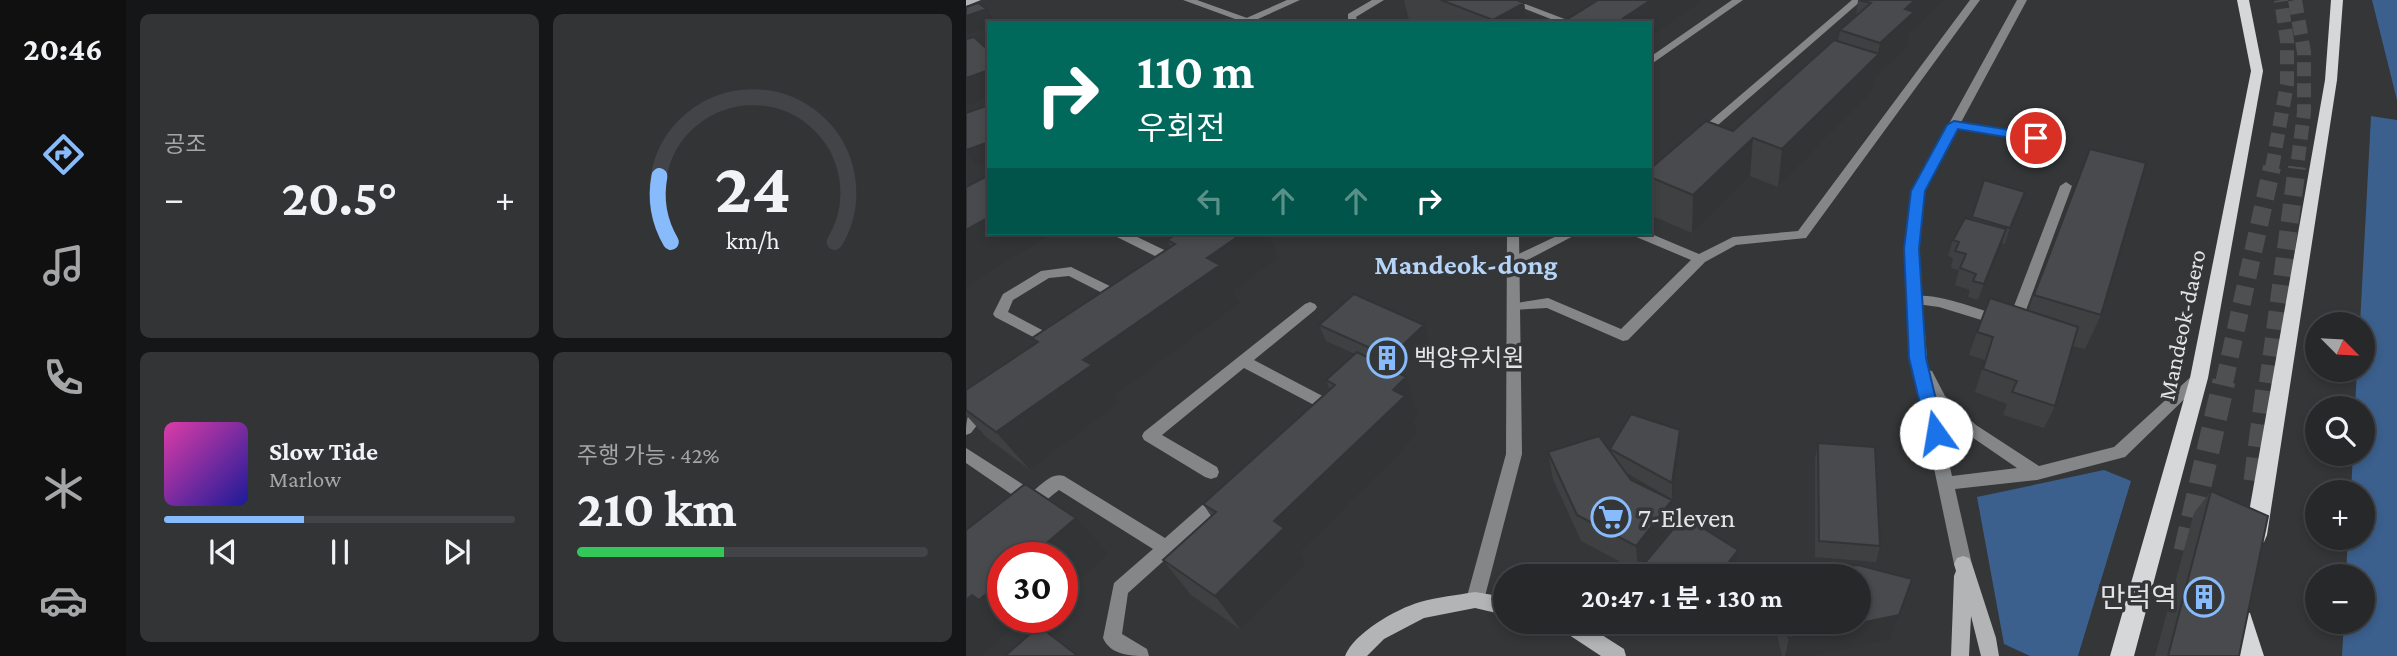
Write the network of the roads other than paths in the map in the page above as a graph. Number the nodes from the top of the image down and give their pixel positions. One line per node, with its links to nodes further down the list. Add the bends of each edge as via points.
1 (976, 0): 12 (main road)
2 (1188, 0): 13 (street)
3 (1295, 0): 14 (street)
4 (1379, 0): 15 (street, via 1352,16)
5 (1507, 0): 16 (street)
6 (1738, 0): 17 (street)
7 (1857, 0): 20 (street)
8 (1975, 0): 26 (street, via 1802,235 1734,241)
9 (2022, 0): 18 (street)
10 (2243, 0): 36 (main road, Mandeok-daero, via 2257,71)
11 (2337, 0): 48 (main road, via 2331,80)
12 (966, 3)
13 (1245, 21)
14 (1250, 21)
15 (1353, 21)
16 (1574, 21)
17 (1652, 61)
18 (1954, 125): 19 (street); 29 (street, via 1918,191 1912,249)
19 (2036, 138)
20 (1692, 142)
21 (2066, 186): 29 (street, via 2014,325 1939,302)
22 (1123, 235): 28 (street, via 1185,266)
23 (1513, 235): 27 (street)
24 (1643, 235): 26 (street)
25 (1552, 238): 27 (street)
26 (1700, 259): 31 (street, via 1623,336 1548,303)
27 (1513, 262): 31 (street)
28 (1175, 273)
29 (1914, 300): 34 (street)
30 (1310, 307): 35 (street)
31 (1515, 307): 50 (street, via 1514,454)
32 (1120, 310): 33 (street, via 1132,303 1071,271 1046,274 1008,298 1000,314 1064,349)
33 (1053, 357)
34 (1918, 358): 42 (street, via 1940,400 1971,429); 43 (street)
35 (1243, 361): 38 (street, via 1327,405); 41 (street, via 1150,436)
36 (2199, 378): 42 (street, via 2119,452); 58 (main road, Mandeok-daero)
37 (986, 398): 39 (street)
38 (1307, 422)
39 (966, 429)
40 (966, 455): 45 (street)
41 (1211, 472)
42 (2038, 473): 43 (street)
43 (1947, 483): 49 (street)
44 (1236, 485): 47 (street)
45 (1033, 500): 46 (street); 47 (street, via 1058,481)
46 (1014, 515)
47 (1166, 548): 53 (street, via 1120,589 1112,638)
48 (2253, 553)
49 (1963, 564): 56 (main road); 57 (main road)
50 (1475, 600): 51 (main road); 54 (main road, via 1421,610 1377,633)
51 (1493, 604)
52 (1584, 634): 55 (main road)
53 (1140, 656)
54 (1354, 656)
55 (1617, 656)
56 (1959, 656)
57 (1990, 656)
58 (2122, 656)
59 (2236, 656): 60 (main road, via 2243,614)
60 (2252, 656)

